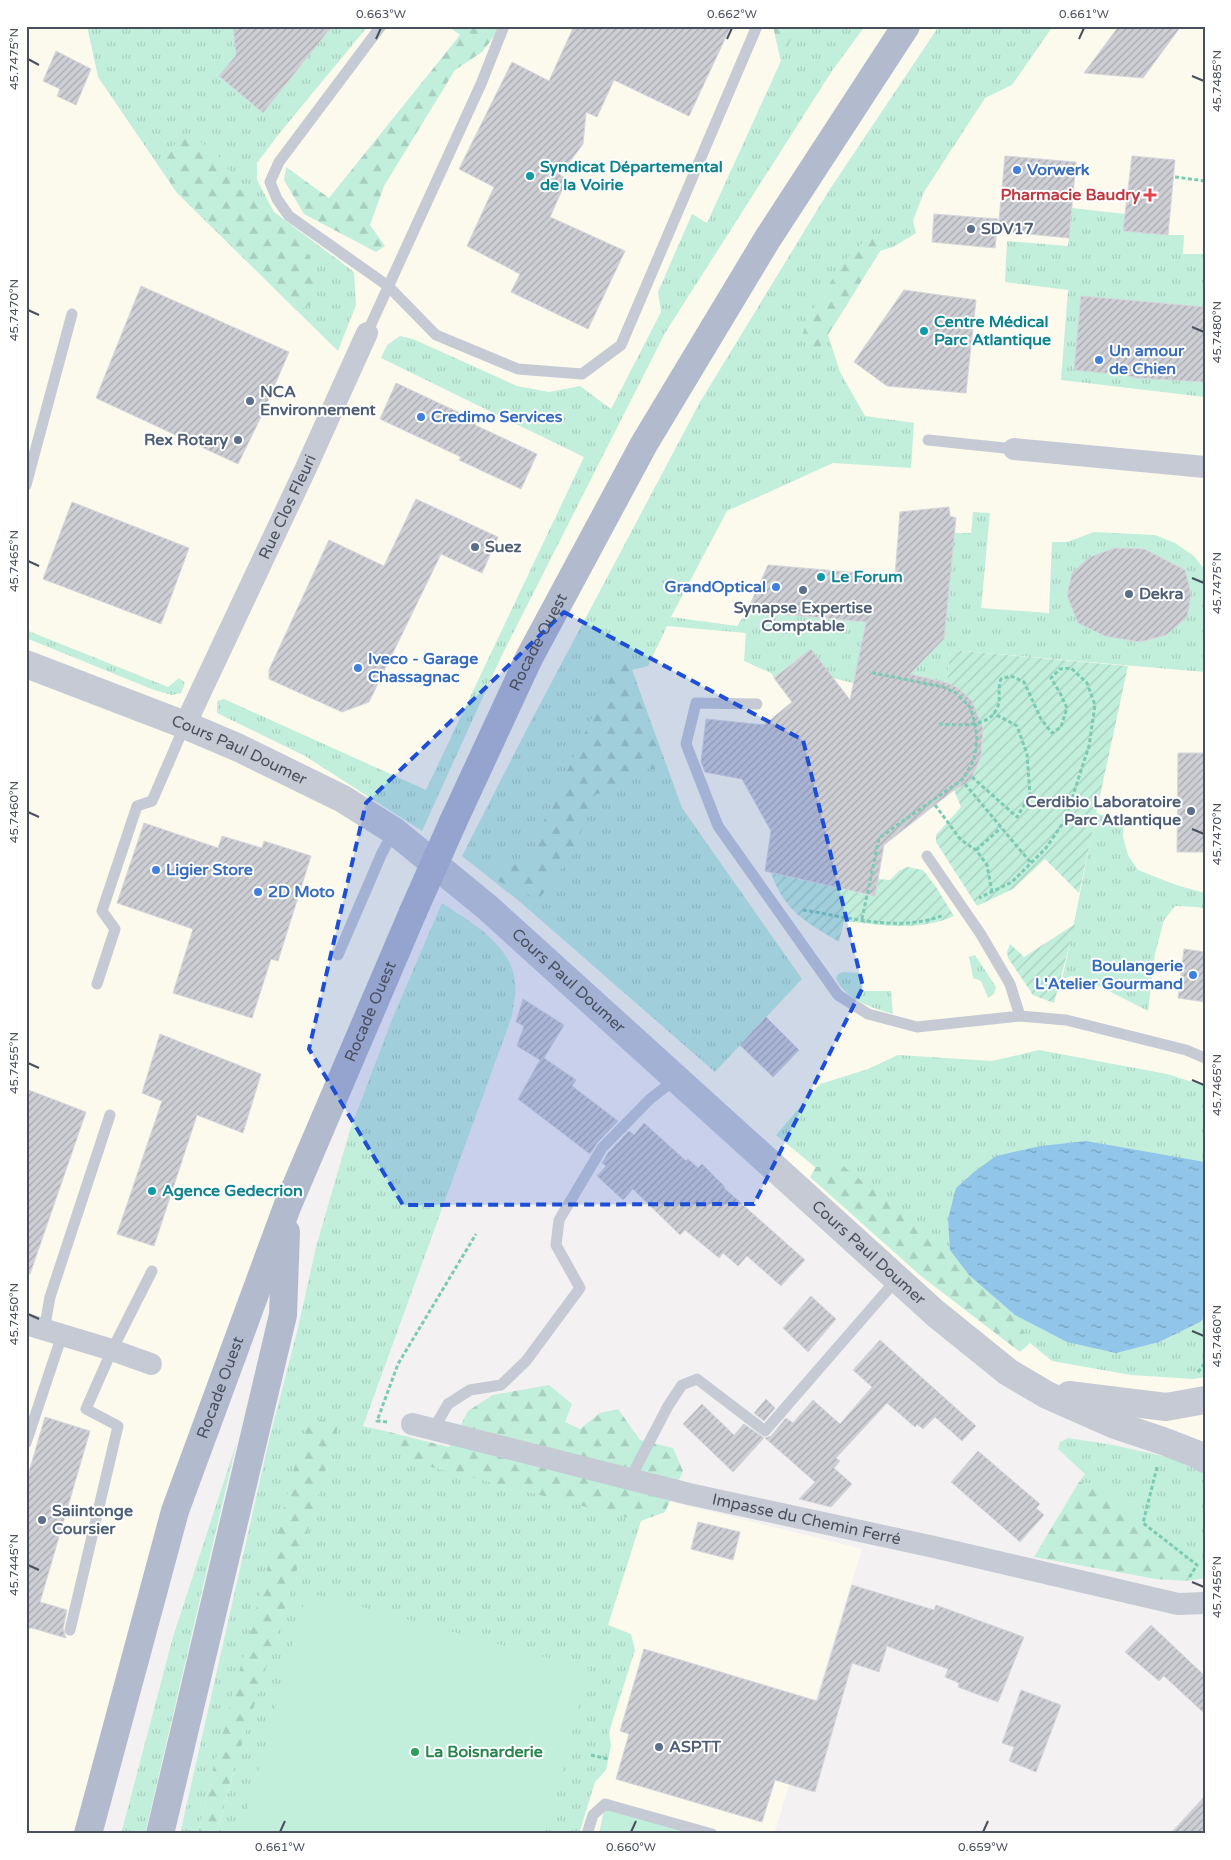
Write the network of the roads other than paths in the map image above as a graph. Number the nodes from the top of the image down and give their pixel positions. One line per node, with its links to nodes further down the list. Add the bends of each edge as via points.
1 (381, 26): 5 (lane, via 279,162 270,182 289,216)
2 (504, 26): 5 (lane, Rue Clos Fleuri, via 481,84)
3 (757, 26): 5 (lane, via 621,345 582,374 518,369 436,335)
4 (906, 26): 25 (main road, Rocade Ouest, bridge, via 768,238 644,444 529,658 413,912)
5 (388, 286): 7 (lane, Rue Clos Fleuri)
6 (72, 314): 11 (lane)
7 (367, 333): 14 (street, Rue Clos Fleuri)
8 (928, 440): 9 (lane)
9 (1014, 450): 10 (street)
10 (1205, 467)
11 (26, 485)
12 (26, 664): 14 (street, Cours Paul Doumer)
13 (757, 704): 19 (lane, via 696,702 686,744 718,826 838,996 868,1014 917,1027)
14 (185, 725): 15 (street, Cours Paul Doumer, via 294,774 343,799); 18 (lane, via 152,801 136,806 102,911 115,929)
15 (394, 831): 17 (lane); 23 (street, Cours Paul Doumer, via 487,907)
16 (927, 856): 19 (lane, via 980,933 1010,984)
17 (338, 955)
18 (97, 984)
19 (1020, 1016): 20 (lane, via 1066,1020)
20 (1186, 1050): 21 (lane); 22 (lane)
21 (1205, 1051)
22 (1205, 1058)
23 (677, 1078): 27 (street, Cours Paul Doumer); 33 (lane, via 650,1099 602,1148 560,1220 556,1245 580,1288 526,1361 501,1385 470,1390 448,1404)
24 (110, 1115): 28 (lane, via 50,1297)
25 (288, 1207): 39 (main road, Rocade Ouest, via 175,1510); 40 (main road, via 283,1315)
26 (152, 1271): 29 (lane)
27 (897, 1279): 31 (street, Cours Paul Doumer, via 1002,1367); 36 (lane, via 765,1431 697,1379 682,1385)
28 (44, 1330): 29 (street); 34 (lane)
29 (112, 1350): 30 (street); 38 (lane, via 86,1409 118,1426)
30 (151, 1364)
31 (1047, 1395): 32 (street, via 1075,1395 1166,1407); 35 (street, Cours Paul Doumer, via 1115,1425)
32 (1205, 1400)
33 (423, 1427): 36 (street, Impasse du Chemin Ferré)
34 (26, 1443)
35 (1205, 1458)
36 (630, 1479): 37 (street, Impasse du Chemin Ferré, via 1178,1604)
37 (1205, 1603)
38 (70, 1630)
39 (88, 1834)
40 (160, 1834)
41 (588, 1834): 42 (lane, via 593,1815 606,1804)
42 (712, 1834)

